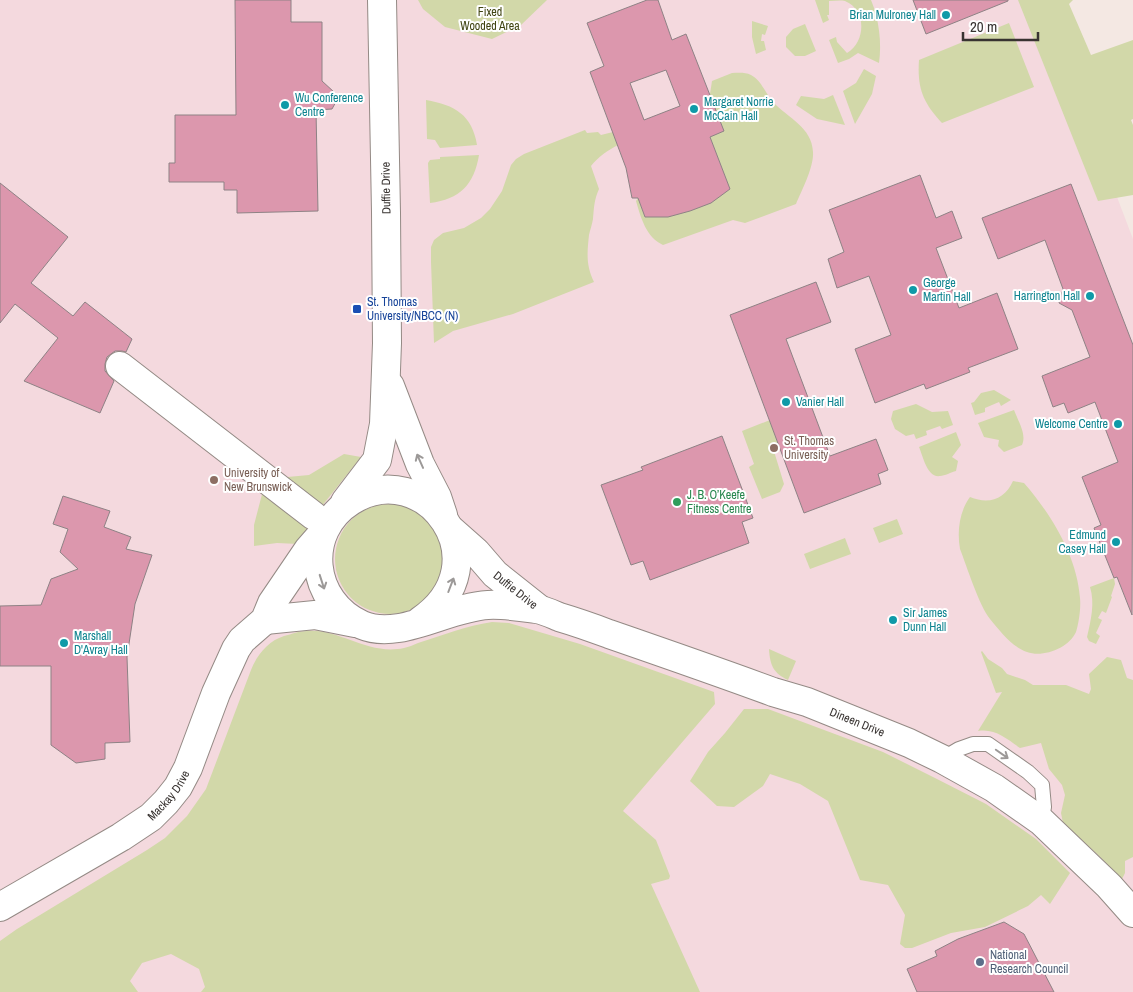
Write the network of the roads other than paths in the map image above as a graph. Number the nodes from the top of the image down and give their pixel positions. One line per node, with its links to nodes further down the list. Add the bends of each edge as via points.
1 (382, 0): 3 (street, Duffie Drive)
2 (120, 366): 4 (street)
3 (386, 376): 4 (street, Duffie Drive, via 384,424 377,460 364,479); 5 (street, Duffie Drive, one-way to 3)
4 (326, 518): 5 (street, via 360,496 385,490 422,499); 7 (street, Mackay Drive, via 272,603); 9 (street, one-way to 9, via 318,561 320,578 336,607)
5 (448, 525): 6 (street, Duffie Drive, via 495,574); 8 (street, one-way to 5, via 435,611 451,589 456,574 455,541)
6 (539, 609): 8 (street, Duffie Drive, via 488,605); 11 (street, Dineen Drive, via 807,702 942,759 994,788 1041,821)
7 (265, 620): 9 (street, via 315,615); 10 (street, Mackay Drive, via 242,640 231,659 188,768 166,802 121,838)
8 (420, 621): 9 (street, via 392,629)
9 (364, 626)
10 (0, 907)
11 (1133, 913)

